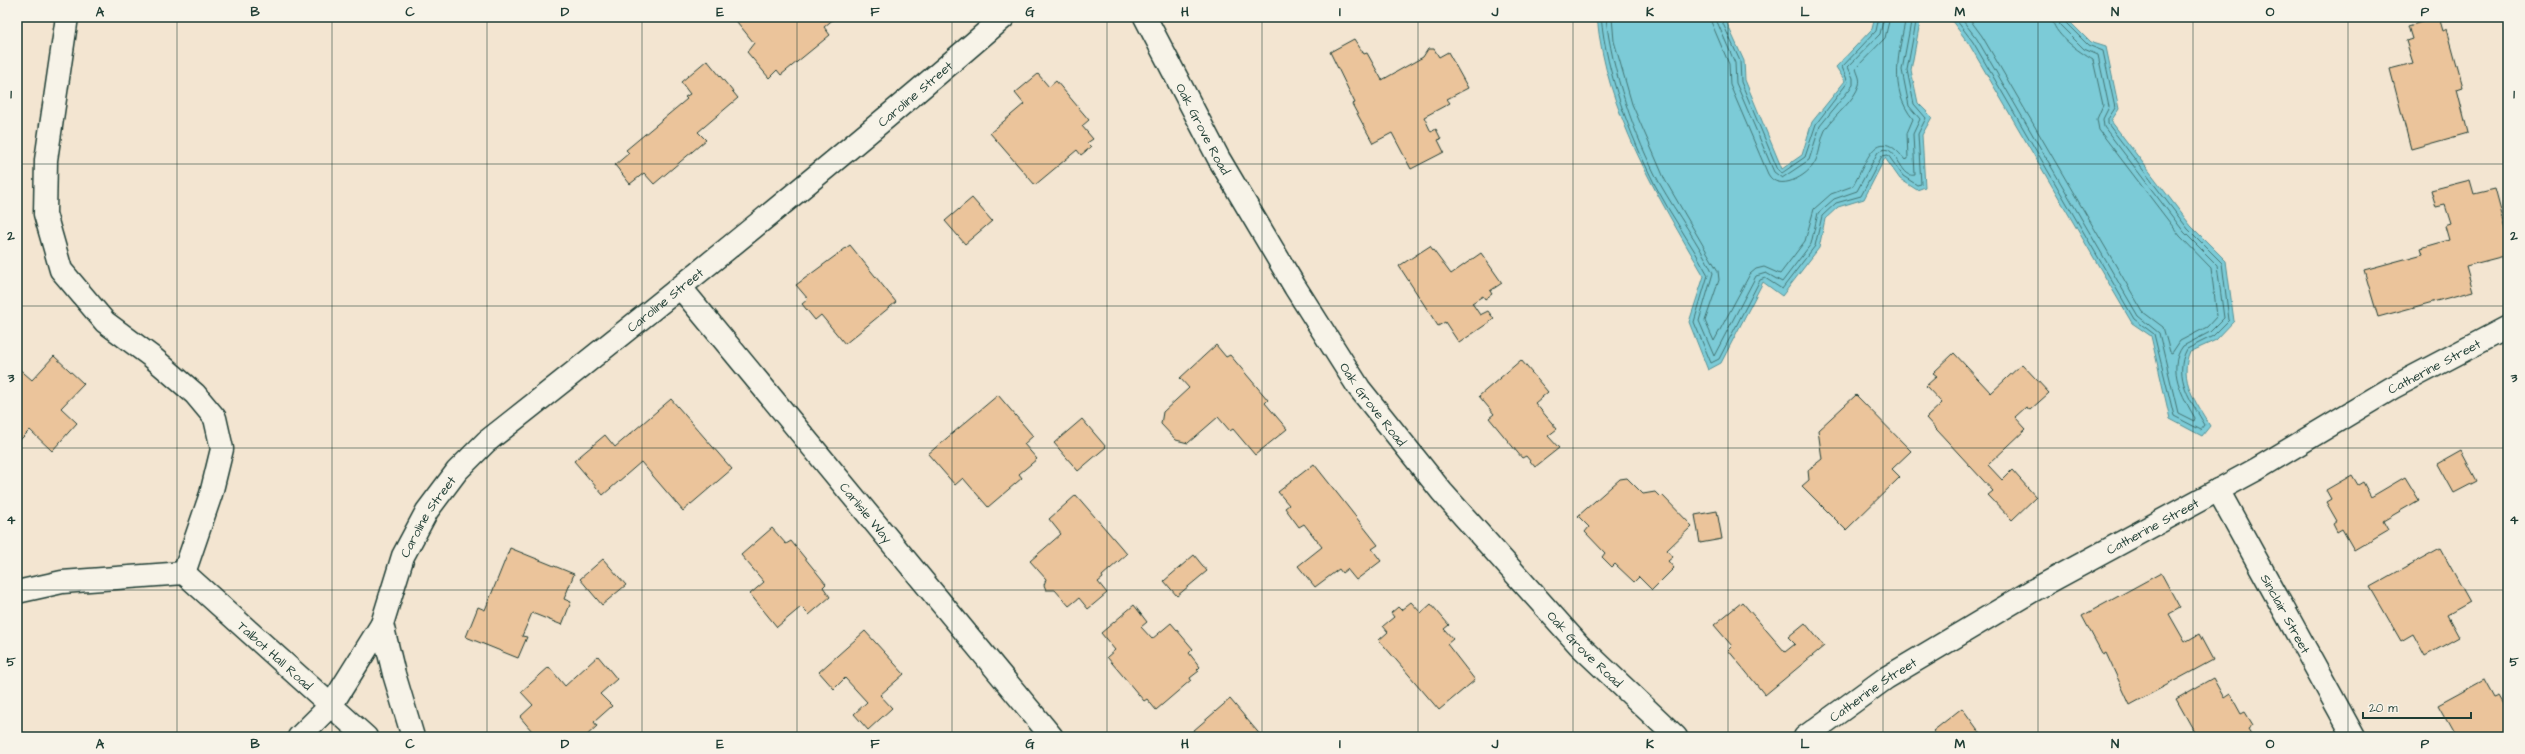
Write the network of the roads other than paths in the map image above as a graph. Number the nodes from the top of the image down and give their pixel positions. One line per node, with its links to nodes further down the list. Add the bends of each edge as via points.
1 (67, 17): 7 (street, via 46,160 46,214 61,270 104,322 152,357 195,394 215,418 222,449 211,494)
2 (1004, 17): 4 (street, Caroline Street, via 896,111)
3 (1145, 17): 15 (street, Oak Grove Road, via 1219,159 1295,288 1359,388 1442,492 1569,633)
4 (681, 288): 9 (street, Caroline Street, via 486,442 457,471 427,511 404,556); 14 (street, Carlisle Way)
5 (2508, 326): 6 (street, Catherine Street, via 2392,388)
6 (2218, 490): 16 (street, Catherine Street, via 2032,591 1886,678); 17 (street, Sinclair Street)
7 (184, 573): 8 (street, via 62,582); 10 (street, Talbot Hall Road)
8 (17, 592)
9 (382, 624): 10 (street, Caroline Street); 13 (street)
10 (332, 704): 11 (street, Caroline Street); 12 (street, Talbot Hall Road)
11 (299, 737)
12 (366, 737)
13 (413, 737)
14 (1052, 737)
15 (1676, 737)
16 (1805, 737)
17 (2354, 737)

